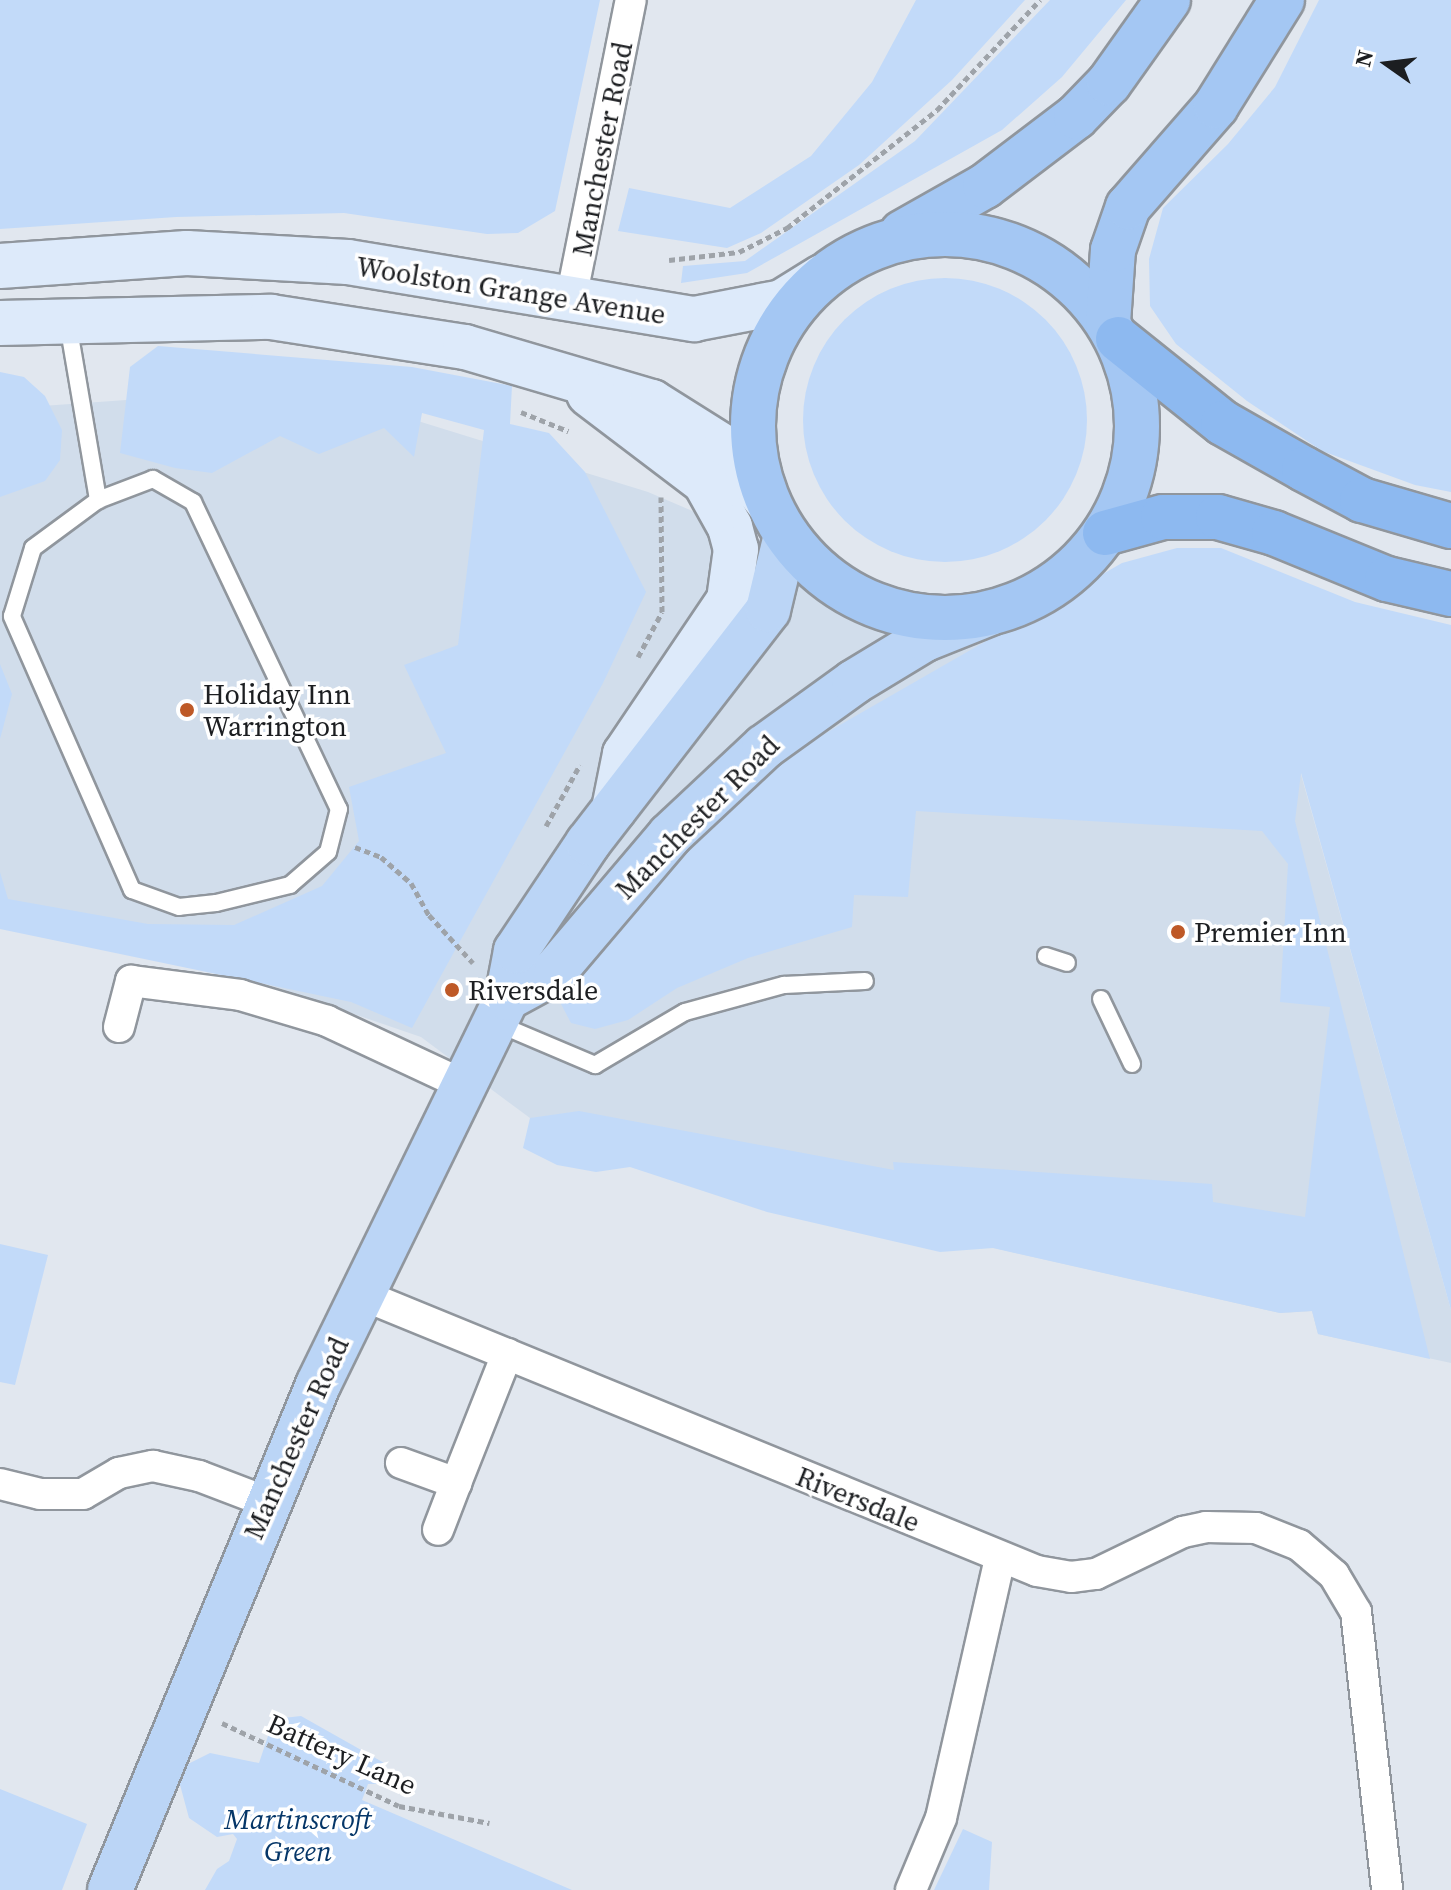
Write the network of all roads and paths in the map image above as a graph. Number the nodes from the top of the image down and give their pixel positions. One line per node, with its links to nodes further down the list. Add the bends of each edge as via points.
1 (631, 0): 9 (street, Manchester Road)
2 (1040, 0): 6 (path, via 937,110 787,228 739,252)
3 (1168, 0): 5 (highway, via 1133,52 1076,117 985,186)
4 (1282, 0): 12 (highway, via 1216,106 1128,207 1113,250)
5 (890, 241): 8 (highway); 12 (highway, via 941,233 999,240 1059,271)
6 (669, 260)
7 (0, 266): 9 (main road, Woolston Grange Avenue, via 187,253 273,257 449,275)
8 (822, 277): 9 (main road, Woolston Grange Avenue, via 782,302 722,317 657,316); 18 (highway, via 791,310 759,377 753,430)
9 (571, 299)
10 (67, 320): 11 (main road); 13 (main road, via 271,317 376,329 465,347); 17 (lane)
11 (0, 323)
12 (1113, 331): 19 (highway, via 1223,423 1362,500); 20 (highway, via 1129,368 1137,436 1126,490)
13 (571, 381): 18 (main road, via 652,402 692,423 725,448); 25 (main road, via 705,482 736,549 729,600 625,754)
14 (521, 412): 15 (path)
15 (582, 437)
16 (661, 481): 23 (path, via 662,612)
17 (98, 500): 26 (lane, via 153,479 193,502 339,809); 26 (lane, via 33,548 12,616 132,890 179,907 290,885 328,852)
18 (777, 519): 22 (highway, via 829,579 875,605 925,617); 25 (main road, Manchester Road, via 768,610)
19 (1451, 526)
20 (1105, 533): 21 (highway, via 1163,517 1218,517 1274,533 1387,579); 22 (highway, via 1064,577 1038,595)
21 (1451, 594)
22 (990, 613): 32 (main road, Manchester Road, via 925,639 764,747 670,835 553,973)
23 (633, 666)
24 (582, 760): 27 (path)
25 (614, 809): 32 (main road, Manchester Road, via 516,951)
26 (332, 838): 32 (path, via 381,857 411,883)
27 (538, 841)
28 (1046, 956): 29 (lane)
29 (1067, 963)
30 (865, 981): 32 (lane, via 784,985 685,1012 595,1065)
31 (1101, 999): 34 (lane)
32 (501, 1010): 35 (main road, Manchester Road)
33 (119, 1027): 35 (street, via 131,981 240,995 327,1021)
34 (1132, 1064)
35 (462, 1084): 36 (main road, Manchester Road)
36 (360, 1294): 37 (street, Riversdale); 41 (main road, Manchester Road)
37 (507, 1354): 39 (street); 43 (street, Riversdale)
38 (401, 1463): 39 (street)
39 (456, 1483): 42 (street)
40 (0, 1484): 41 (street, via 63,1496 83,1494 136,1467 153,1466 199,1476)
41 (267, 1502): 44 (main road, Manchester Road)
42 (438, 1530)
43 (1000, 1558): 47 (street, via 941,1818); 48 (street, Riversdale, via 1037,1571 1082,1577 1183,1532 1234,1525 1278,1535 1319,1560 1347,1591 1361,1637)
44 (183, 1706): 45 (path, Battery Lane, via 399,1806); 46 (main road, Manchester Road)
45 (489, 1823)
46 (110, 1890)
47 (911, 1890)
48 (1387, 1890)

